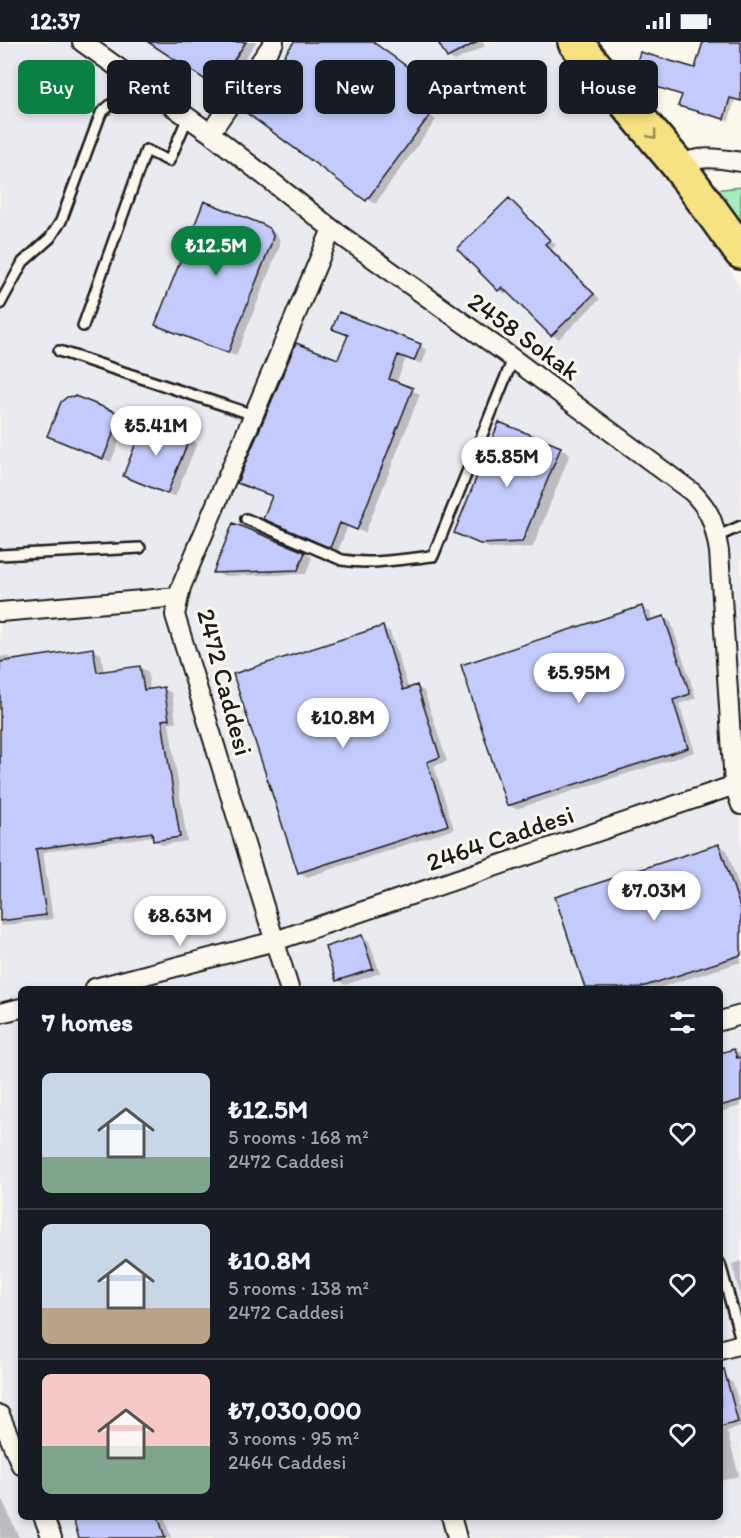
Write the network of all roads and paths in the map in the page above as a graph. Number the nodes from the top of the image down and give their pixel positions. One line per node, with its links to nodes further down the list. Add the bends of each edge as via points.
1 (82, 42): 4 (street, 2458 Sokak)
2 (274, 42): 8 (street)
3 (575, 42): 10 (highway, one-way to 10)
4 (108, 60)
5 (107, 108): 13 (lane, via 101,113 61,221 50,238 23,262)
6 (184, 114): 7 (street, 2458 Sokak)
7 (188, 117): 8 (street, 2458 Sokak); 14 (lane, via 169,161 146,150)
8 (210, 133): 11 (street, 2458 Sokak)
9 (741, 162): 10 (street, via 701,158)
10 (678, 165): 12 (highway)
11 (332, 230): 16 (street, 2458 Sokak); 17 (street, 2472 Caddesi)
12 (741, 252)
13 (0, 304)
14 (83, 326)
15 (59, 351): 17 (lane)
16 (513, 359): 18 (lane, via 433,556 375,562 342,560); 20 (street, 2458 Sokak, via 692,492 712,517)
17 (254, 415): 23 (street, 2472 Caddesi)
18 (246, 519)
19 (741, 526): 20 (lane)
20 (717, 537): 25 (street, 2458 Sokak)
21 (140, 548): 22 (lane)
22 (0, 555)
23 (178, 597): 24 (street); 27 (street, 2472 Caddesi, via 175,615)
24 (0, 612)
25 (738, 784): 26 (street, 2458 Sokak); 27 (street, 2464 Caddesi)
26 (741, 805)
27 (274, 941): 28 (street, 2464 Caddesi); 29 (street, 2472 Caddesi)
28 (103, 986)
29 (288, 986)
30 (18, 1009): 31 (street)
31 (0, 1013)
32 (741, 1015): 33 (street)
33 (723, 1021)
34 (723, 1275): 35 (lane)
35 (741, 1342): 36 (street)
36 (723, 1349)
37 (0, 1415): 38 (street)
38 (18, 1458)
39 (45, 1520): 41 (street)
40 (452, 1520): 42 (street)
41 (52, 1538)
42 (457, 1538)

